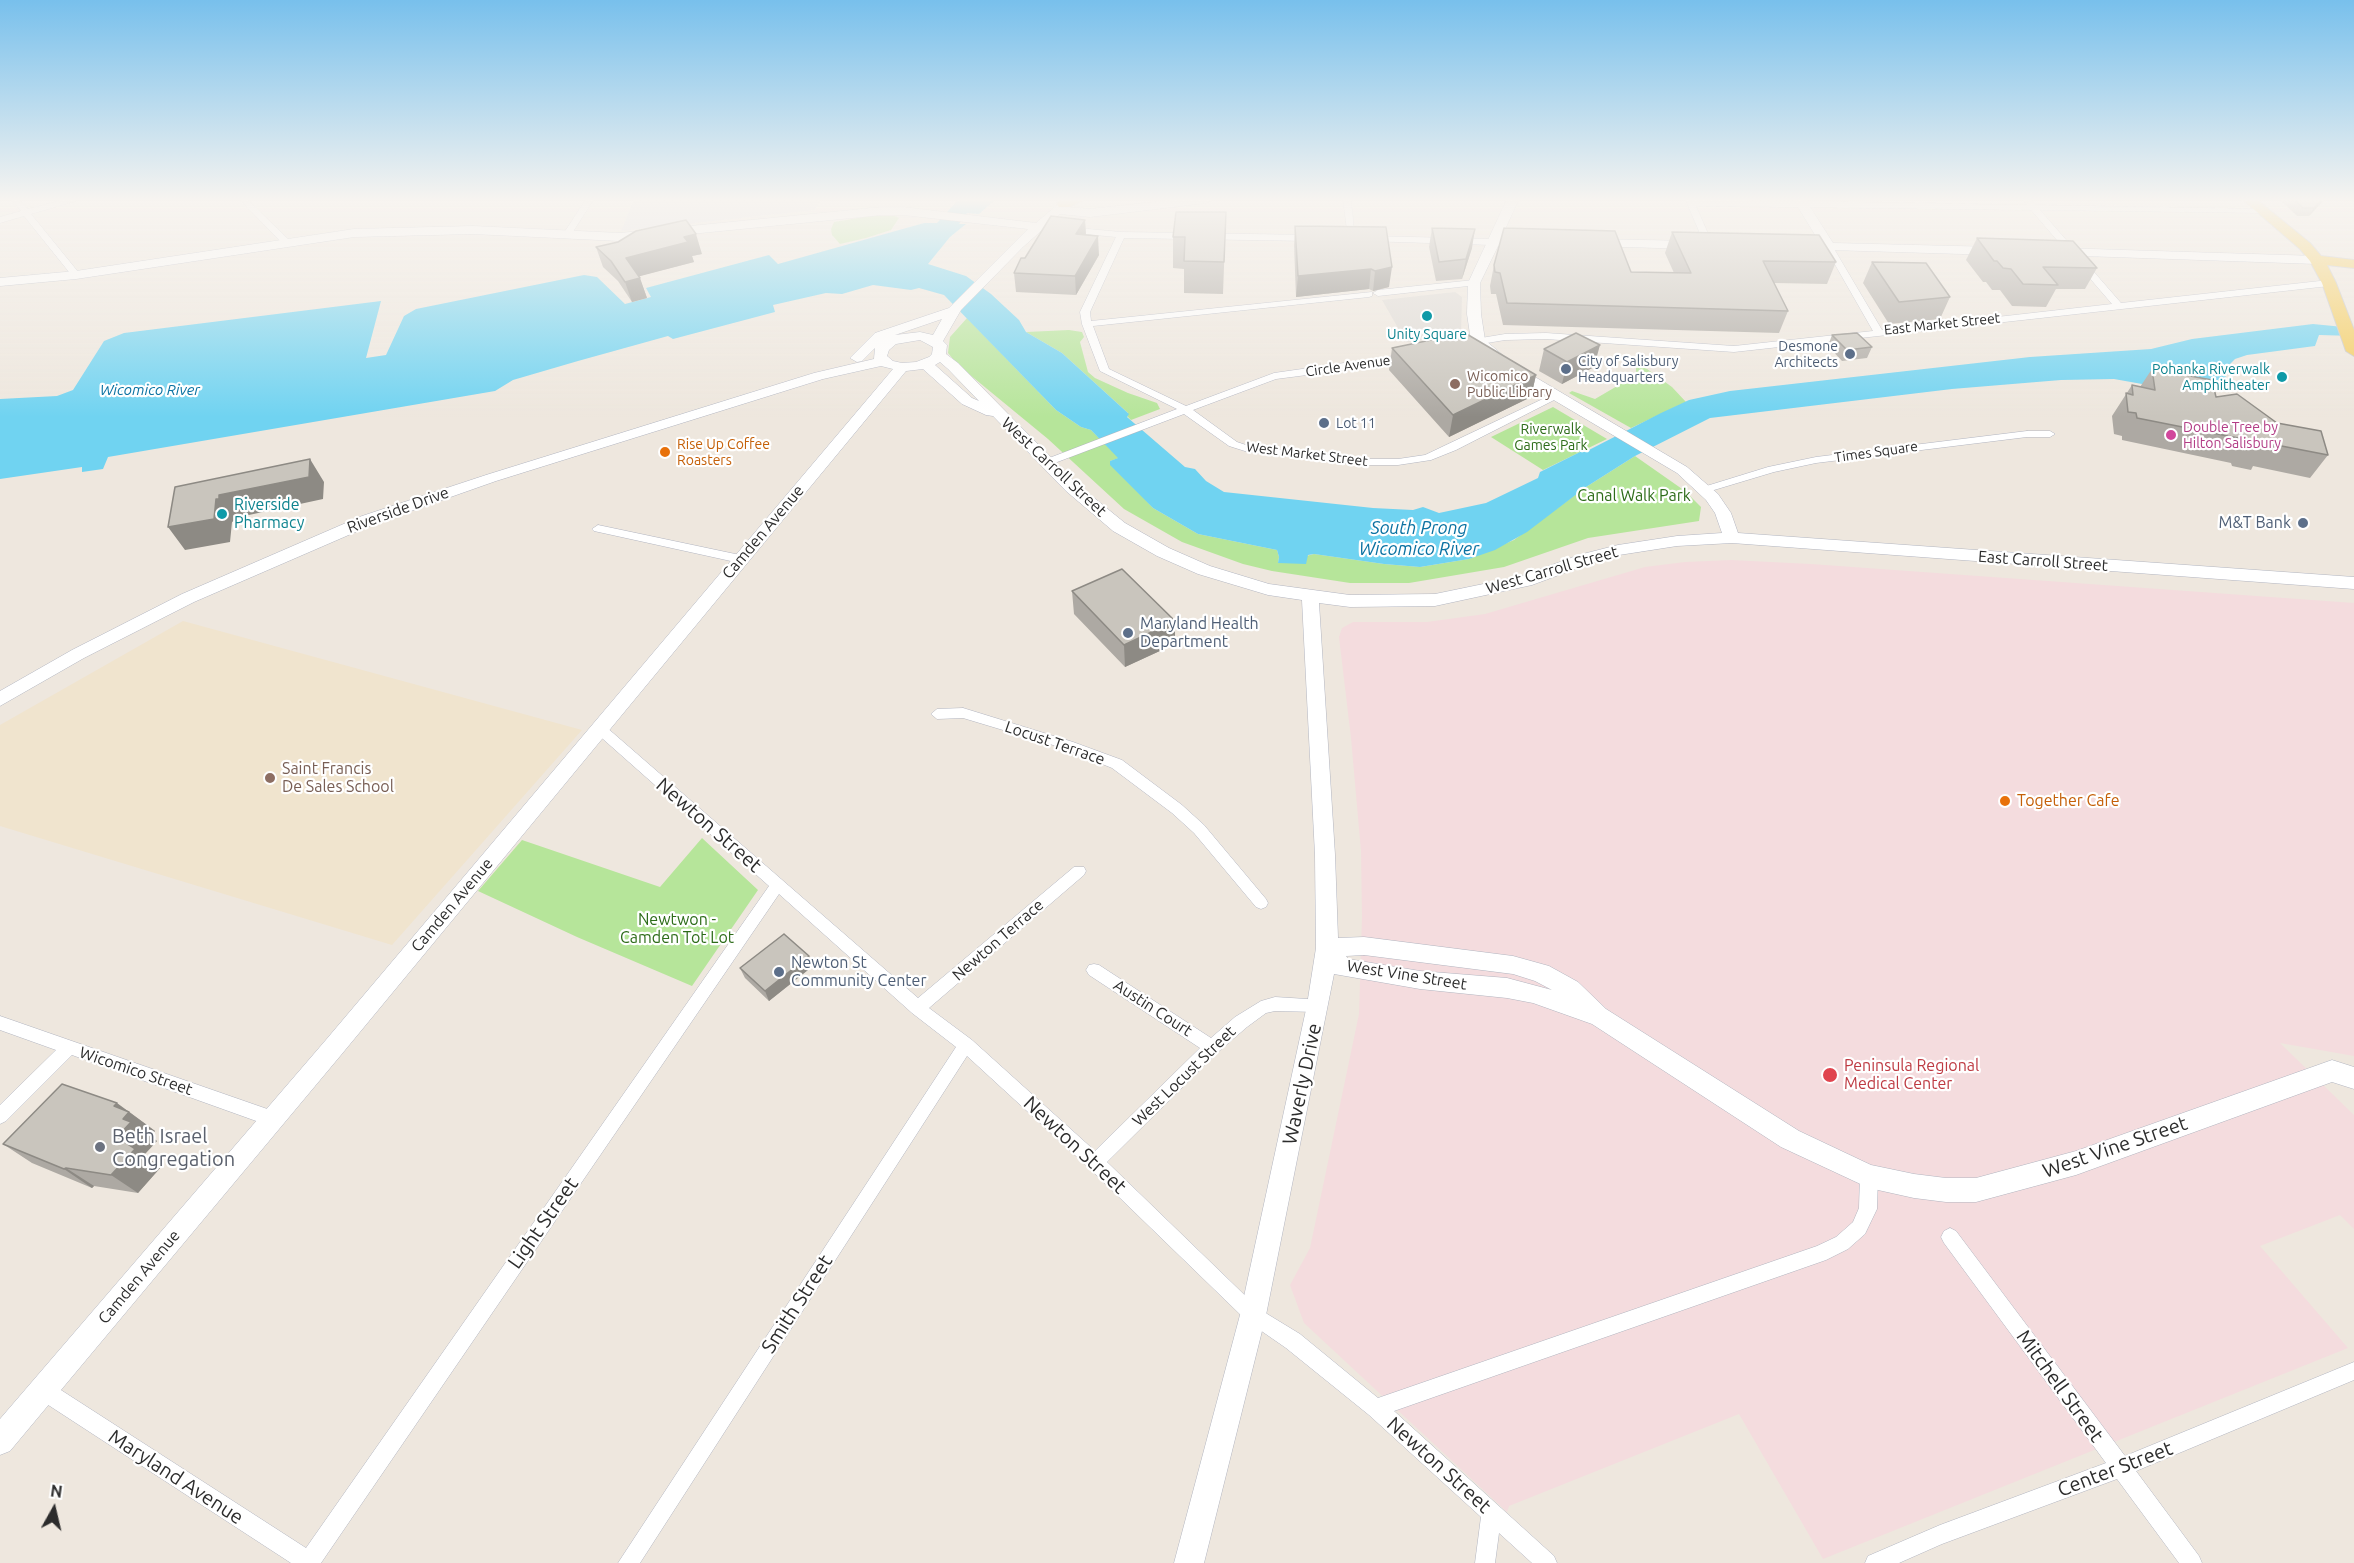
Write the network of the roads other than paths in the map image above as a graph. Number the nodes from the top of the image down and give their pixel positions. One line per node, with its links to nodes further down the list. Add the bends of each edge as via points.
1 (74, 272): 9 (street)
2 (95, 272): 9 (street)
3 (994, 272): 14 (street)
4 (1104, 272): 15 (street, via 1085,312)
5 (1479, 272): 11 (street)
6 (1844, 272): 16 (street)
7 (2088, 272): 13 (street)
8 (2323, 272): 12 (main road)
9 (76, 275): 10 (street)
10 (0, 282)
11 (1474, 283): 15 (street); 18 (street)
12 (2329, 283): 13 (street, East Market Street); 20 (main road)
13 (2118, 306): 16 (street, East Market Street)
14 (955, 310): 17 (street, via 932,326); 21 (street); 24 (street, via 880,336)
15 (1087, 324): 29 (street, West Market Street, via 1105,371)
16 (1878, 331): 18 (street, East Market Street, via 1734,349 1546,336)
17 (900, 337): 21 (street, via 920,336); 23 (street)
18 (1478, 341): 19 (street); 28 (street, via 1508,367)
19 (1455, 346)
20 (2352, 346)
21 (937, 348): 25 (street); 30 (street, West Carroll Street)
22 (1422, 354): 29 (street, Circle Avenue, via 1274,376)
23 (882, 355): 24 (street, Riverside Drive); 26 (street); 27 (street, Riverside Drive)
24 (857, 358): 27 (street, Riverside Drive)
25 (926, 364): 26 (street); 30 (street, West Carroll Street, via 967,401)
26 (902, 368): 36 (street, Camden Avenue)
27 (819, 376): 39 (street, Riverside Drive, via 368,520 188,598)
28 (1555, 397): 29 (street, West Market Street, via 1452,448 1427,458 1398,462 1363,462 1248,449 1218,436); 33 (street, via 1682,470)
29 (1184, 409): 32 (street, Circle Avenue)
30 (998, 415): 32 (street, West Carroll Street)
31 (2050, 434): 33 (street, Times Square, via 1816,460)
32 (1048, 462): 38 (street, West Carroll Street, via 1096,510 1162,552 1232,579)
33 (1704, 490): 35 (street, via 1723,513)
34 (598, 529): 36 (street)
35 (1732, 538): 37 (street, East Carroll Street); 38 (street, West Carroll Street, via 1618,550 1526,581 1435,600 1350,601)
36 (740, 559): 41 (street, Camden Avenue)
37 (2354, 583)
38 (1310, 596): 45 (street, Waverly Drive)
39 (0, 699)
40 (937, 714): 44 (street, Locust Terrace, via 963,713 1117,764 1198,829)
41 (600, 729): 43 (street, Newton Street); 56 (street, Camden Avenue)
42 (1079, 871): 48 (street, Newton Terrace)
43 (777, 885): 48 (street, Newton Street); 67 (street, Light Street)
44 (1261, 903)
45 (1327, 948): 47 (street, Waverly Drive); 58 (street, West Vine Street, via 1341,967 1507,988 1598,1016 1790,1139)
46 (1094, 970): 51 (street, Austin Court)
47 (1318, 1005): 51 (street, West Locust Street, via 1275,1004 1261,1008); 60 (street, Waverly Drive)
48 (918, 1008): 50 (street, Newton Street)
49 (0, 1023): 52 (street, Wicomico Street)
50 (966, 1045): 57 (street, Newton Street); 68 (street, Smith Street)
51 (1212, 1047): 57 (street, West Locust Street)
52 (69, 1048): 55 (street); 56 (street, Wicomico Street)
53 (2343, 1074): 54 (street); 58 (street, West Vine Street, via 2076,1163 1976,1190 1914,1186)
54 (2354, 1092)
55 (0, 1116)
56 (273, 1119): 62 (street, Camden Avenue)
57 (1095, 1162): 60 (street, Newton Street)
58 (1869, 1176): 63 (street, via 1868,1209 1859,1228 1842,1243 1820,1254)
59 (1950, 1237): 65 (street, Mitchell Street)
60 (1253, 1315): 63 (street, Newton Street, via 1293,1341); 69 (street, Waverly Drive)
61 (2354, 1371): 65 (street, Center Street)
62 (43, 1390): 64 (street, Camden Avenue); 67 (street, Maryland Avenue)
63 (1376, 1408): 66 (street, Newton Street)
64 (0, 1441)
65 (2120, 1468): 72 (street, Center Street); 73 (street, Mitchell Street)
66 (1492, 1513): 70 (street); 71 (street, Newton Street)
67 (309, 1562)
68 (628, 1563)
69 (1189, 1563)
70 (1485, 1563)
71 (1546, 1563)
72 (1875, 1563)
73 (2192, 1563)

